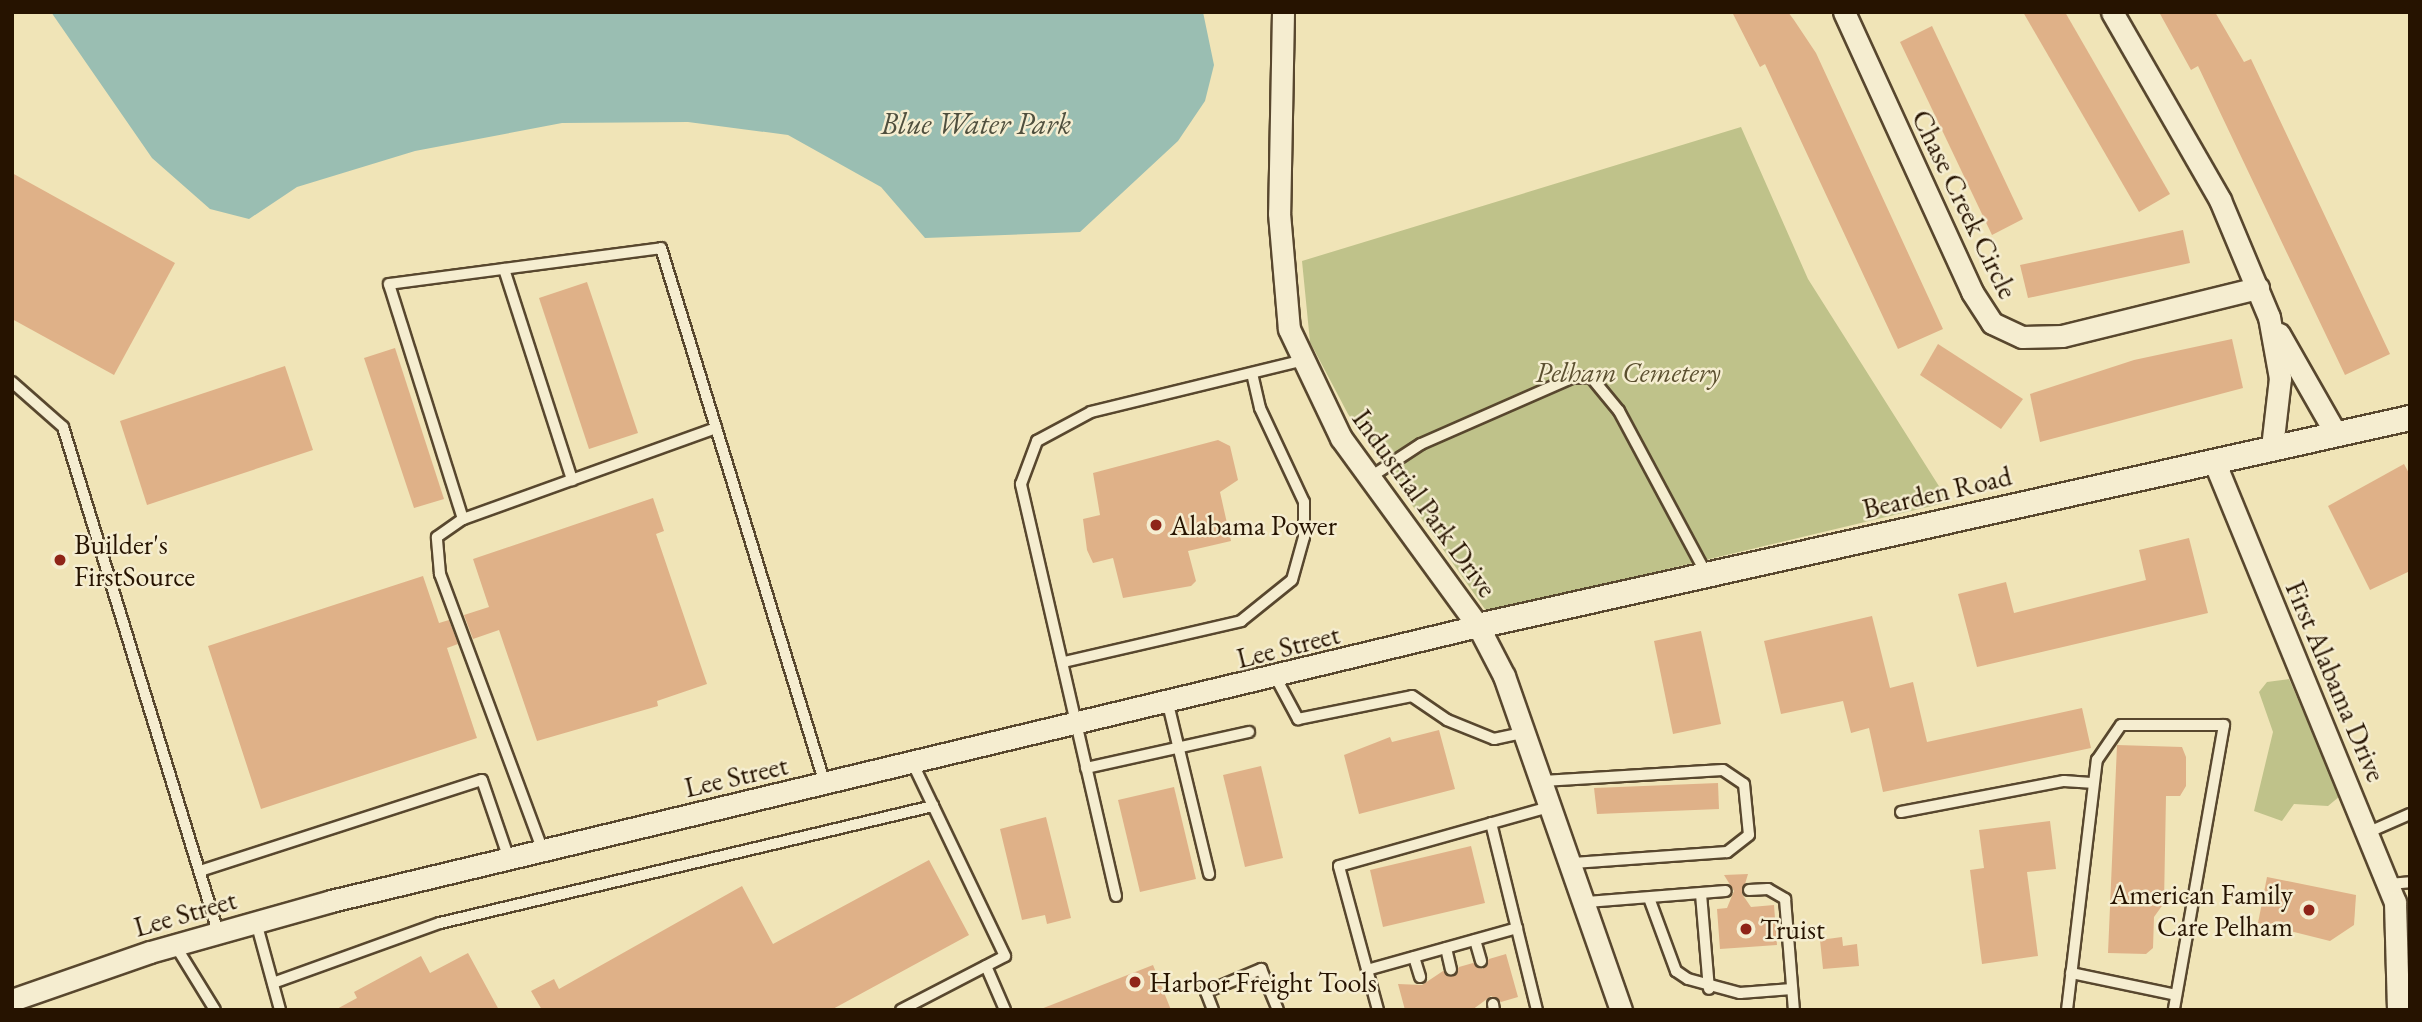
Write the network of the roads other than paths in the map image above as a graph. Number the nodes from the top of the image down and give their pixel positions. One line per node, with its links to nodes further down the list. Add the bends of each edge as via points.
1 (1283, 12): 7 (street, Industrial Park Drive, via 1282,286)
2 (1844, 12): 5 (street, Chase Creek Circle, via 1972,292 1999,327 2022,337 2062,336)
3 (2112, 12): 5 (street, via 2220,200)
4 (504, 269): 11 (lane, via 661,248); 16 (lane); 17 (lane, via 389,284)
5 (2258, 288): 6 (street)
6 (2269, 317): 12 (street); 13 (street, via 2280,378)
7 (1301, 361): 8 (lane); 15 (street, Industrial Park Drive)
8 (1252, 374): 20 (lane, via 1091,412 1037,441 1021,484); 20 (lane, via 1260,408 1304,502 1304,537 1292,580 1241,621)
9 (12, 382): 41 (lane, via 63,428)
10 (2410, 418): 12 (street, Bearden Road)
11 (716, 428): 16 (lane); 31 (lane)
12 (2336, 434): 13 (street, Bearden Road)
13 (2272, 447): 14 (street, Bearden Road)
14 (2214, 461): 18 (street, Bearden Road); 37 (street, First Alabama Drive)
15 (1369, 478): 18 (lane, via 1421,444 1571,378 1591,377 1619,411); 19 (street, Industrial Park Drive)
16 (572, 480): 17 (lane)
17 (463, 519): 38 (lane, via 446,527 435,552)
18 (1707, 575): 19 (street, Bearden Road)
19 (1478, 626): 21 (street, Lee Street); 25 (street, Industrial Park Drive)
20 (1064, 662): 23 (lane)
21 (1276, 678): 22 (street, Lee Street); 25 (lane, via 1298,719 1412,696 1447,720 1494,739)
22 (1168, 704): 23 (street, Lee Street); 26 (lane)
23 (1077, 727): 27 (street, Lee Street); 28 (lane)
24 (1249, 732): 26 (lane)
25 (1525, 732): 29 (street, Industrial Park Drive)
26 (1178, 748): 28 (lane); 42 (lane)
27 (914, 764): 31 (street, Lee Street); 32 (lane)
28 (1086, 768): 47 (lane)
29 (1543, 781): 33 (street, Industrial Park Drive); 40 (lane, via 1723,770 1744,783 1749,835 1727,852)
30 (2091, 783): 34 (lane, via 2064,781); 61 (lane); 66 (lane, via 2097,760 2121,725 2224,725)
31 (824, 784): 38 (street, Lee Street)
32 (933, 806): 58 (lane, via 1005,956); 63 (lane, via 440,923)
33 (1552, 806): 36 (lane); 40 (street, Industrial Park Drive)
34 (1901, 812)
35 (2410, 814): 37 (lane)
36 (1491, 823): 51 (lane); 60 (lane, via 1339,866)
37 (2369, 832): 43 (street, First Alabama Drive)
38 (542, 851): 39 (street, Lee Street)
39 (509, 859): 41 (lane, via 482,780); 50 (street, Lee Street)
40 (1573, 863): 49 (street, Industrial Park Drive)
41 (200, 871): 52 (lane)
42 (1209, 873)
43 (2400, 883): 80 (street, First Alabama Drive)
44 (1749, 890): 65 (lane, via 1768,889 1785,899)
45 (1726, 891): 46 (lane)
46 (1701, 894): 48 (lane); 64 (lane)
47 (1116, 896)
48 (1649, 898): 49 (lane); 64 (lane, via 1676,971)
49 (1587, 902): 76 (street, Industrial Park Drive)
50 (256, 922): 52 (street, Lee Street); 63 (lane)
51 (1517, 928): 53 (lane); 75 (lane)
52 (218, 932): 54 (street, Lee Street)
53 (1475, 940): 55 (lane); 57 (lane)
54 (175, 945): 67 (street, Lee Street); 68 (lane)
55 (1446, 948): 56 (lane); 59 (lane)
56 (1414, 957): 60 (lane); 62 (lane)
57 (1481, 961)
58 (986, 966): 70 (lane); 71 (lane)
59 (1451, 969)
60 (1367, 970): 74 (lane)
61 (2071, 973): 66 (lane); 78 (lane)
62 (1420, 978)
63 (273, 983): 69 (lane)
64 (1709, 989): 65 (lane)
65 (1792, 989): 77 (lane)
66 (2176, 995): 79 (lane)
67 (12, 1000)
68 (215, 1010)
69 (280, 1010)
70 (901, 1010)
71 (1005, 1010)
72 (1213, 1010): 73 (lane, via 1206,992 1261,969)
73 (1278, 1010)
74 (1378, 1010)
75 (1536, 1010)
76 (1621, 1010)
77 (1794, 1010)
78 (2067, 1010)
79 (2174, 1010)
80 (2398, 1010)

